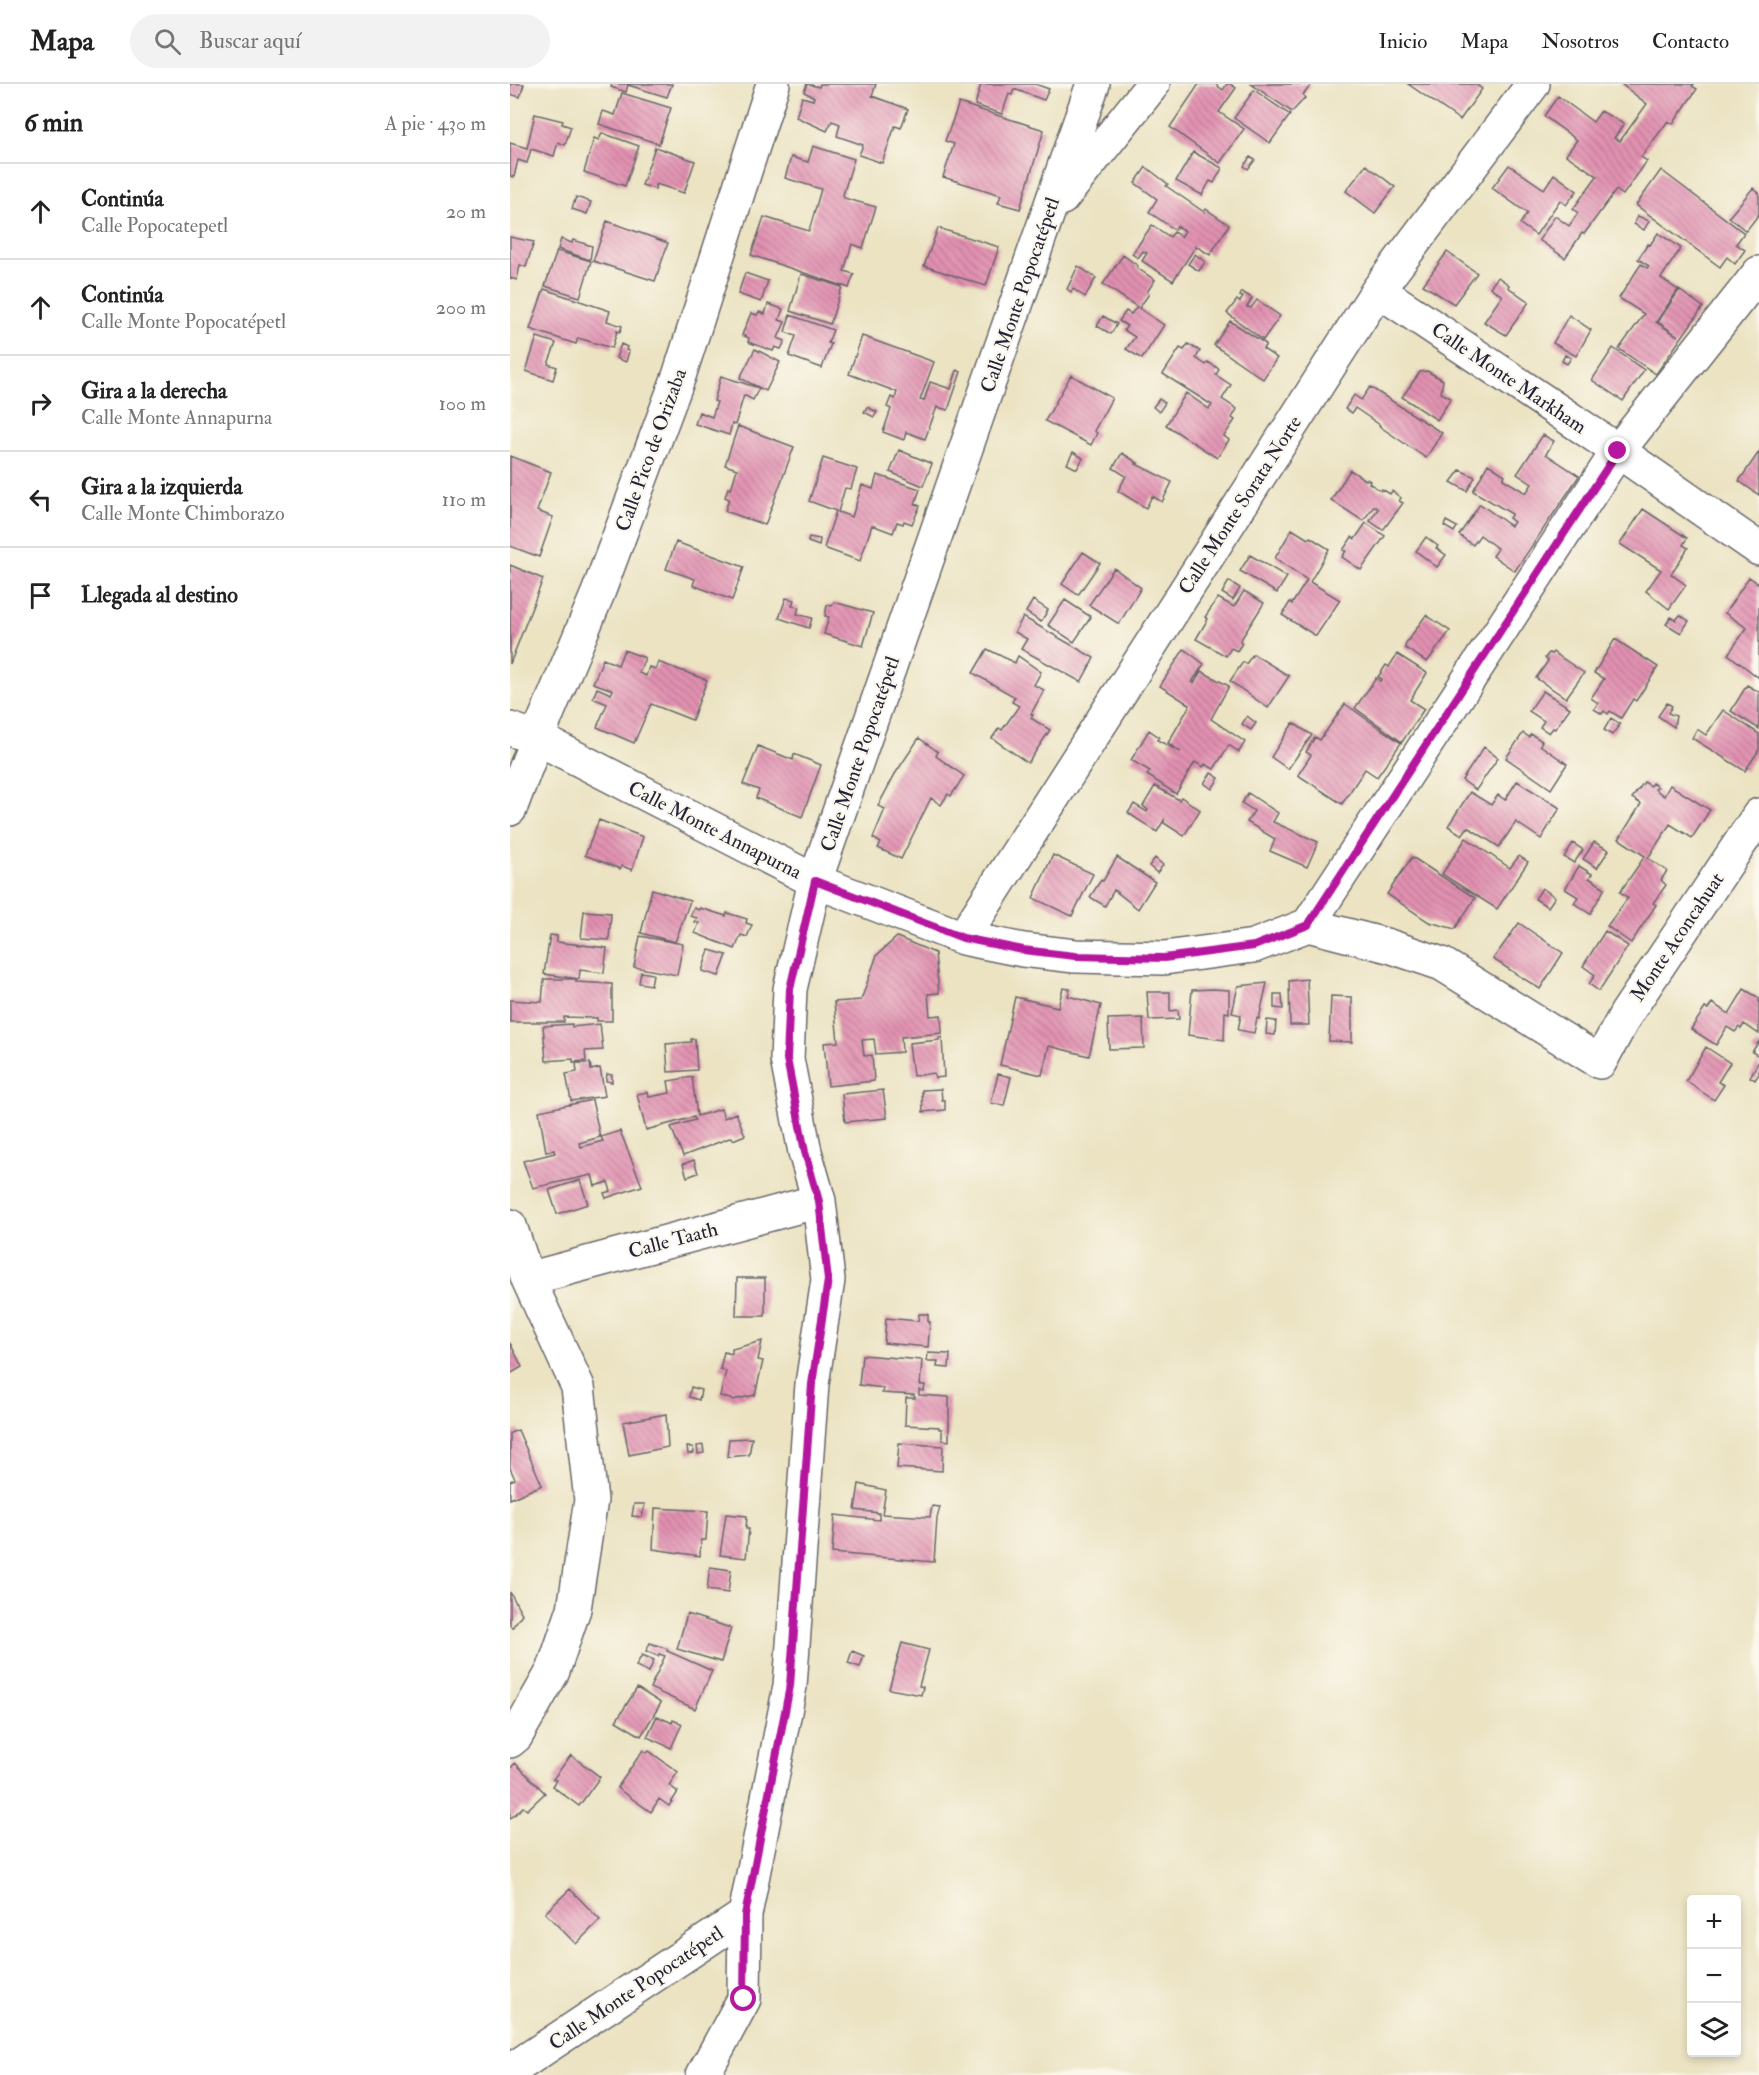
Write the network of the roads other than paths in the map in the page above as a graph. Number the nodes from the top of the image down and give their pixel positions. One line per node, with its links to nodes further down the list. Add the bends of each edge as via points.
1 (773, 84): 10 (street, Calle Pico de Orizaba, via 680,376 598,593)
2 (1093, 84): 5 (street, Calle Monte Popocatépetl)
3 (1153, 84): 5 (street)
4 (1533, 84): 7 (street, Calle Monte Sorata Norte)
5 (1047, 216): 13 (street, Calle Monte Popocatépetl)
6 (1759, 273): 8 (street)
7 (1378, 290): 8 (street, Calle Monte Markham); 15 (street, Calle Monte Sorata Norte)
8 (1618, 451): 9 (street, Calle Monte Markham); 14 (street)
9 (1759, 549)
10 (523, 734): 11 (street, Calle Pico de Orizaba); 13 (street, Calle Monte Annapurna)
11 (510, 809)
12 (1759, 815): 14 (street, Monte Aconcahuat, via 1626,1014 1600,1062 1442,964)
13 (815, 881): 15 (street, Calle Monte Annapurna); 16 (street, Calle Monte Popocatépetl, via 790,989 787,1059)
14 (1308, 925): 15 (street, Calle Monte Annapurna, via 1254,946 1164,958 1075,956)
15 (963, 938)
16 (819, 1201): 18 (street, Calle Taath); 20 (street, Calle Monte Popocatépetl, via 828,1280 812,1384 790,1686)
17 (510, 1226): 18 (street)
18 (528, 1279): 19 (street, via 578,1387 591,1500 574,1609 553,1671)
19 (510, 1741)
20 (745, 1915): 21 (street, Calle Monte Popocatépetl); 22 (street, via 744,1999)
21 (510, 2072)
22 (703, 2075)

